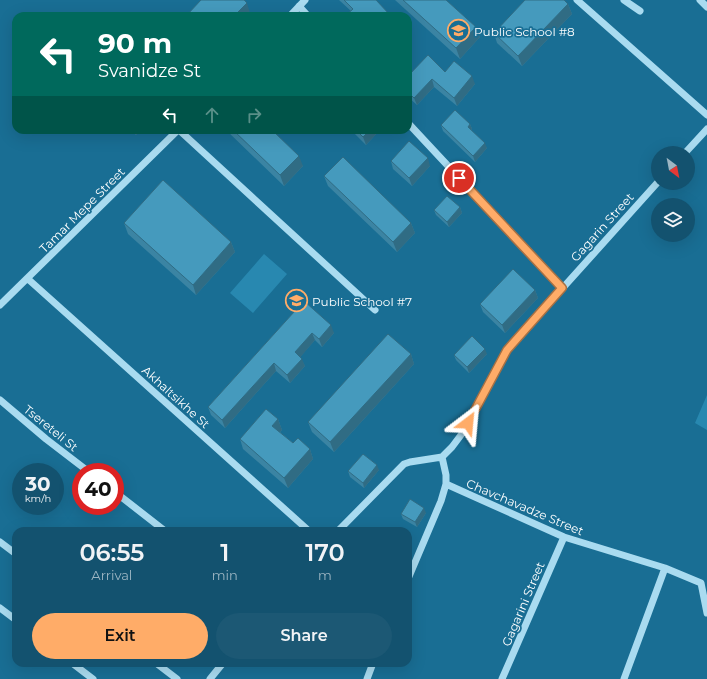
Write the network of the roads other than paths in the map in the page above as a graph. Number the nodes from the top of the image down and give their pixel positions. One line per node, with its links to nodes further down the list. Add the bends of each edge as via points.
1 (305, 0): 5 (street)
2 (577, 0): 10 (street)
3 (624, 0): 7 (street)
4 (700, 0): 6 (street)
5 (299, 6): 8 (street); 9 (street)
6 (707, 7)
7 (640, 11)
8 (294, 12)
9 (304, 12)
10 (707, 115)
11 (412, 127): 18 (street)
12 (707, 129): 15 (street)
13 (175, 134): 17 (street, Tamar Mepe Street)
14 (183, 134): 20 (street)
15 (691, 146)
16 (651, 190): 18 (street, Gagarin Street)
17 (28, 279): 19 (street, Tamar Mepe Street); 27 (street, Akhaltsikhe St)
18 (562, 288): 22 (street, Gagarin Street, via 507,350 461,435)
19 (0, 305)
20 (375, 310)
21 (0, 400): 23 (street, Tsereteli St)
22 (442, 457): 24 (street); 28 (street, via 404,464)
23 (77, 463)
24 (446, 484): 29 (street, Chavchavadze Street); 33 (street)
25 (124, 499): 26 (street)
26 (160, 527)
27 (305, 527)
28 (342, 527)
29 (564, 537): 32 (street, Chavchavadze Street); 45 (street, Gagarini Street)
30 (0, 542): 31 (street)
31 (12, 551)
32 (665, 568): 35 (street, Chavchavadze Street, via 701,583); 46 (street)
33 (412, 570)
34 (0, 608): 36 (street)
35 (707, 613)
36 (12, 617)
37 (77, 667): 41 (street)
38 (161, 667): 42 (street)
39 (220, 667): 43 (street)
40 (372, 667): 44 (street)
41 (93, 679)
42 (176, 679)
43 (210, 679)
44 (367, 679)
45 (502, 679)
46 (624, 679)

